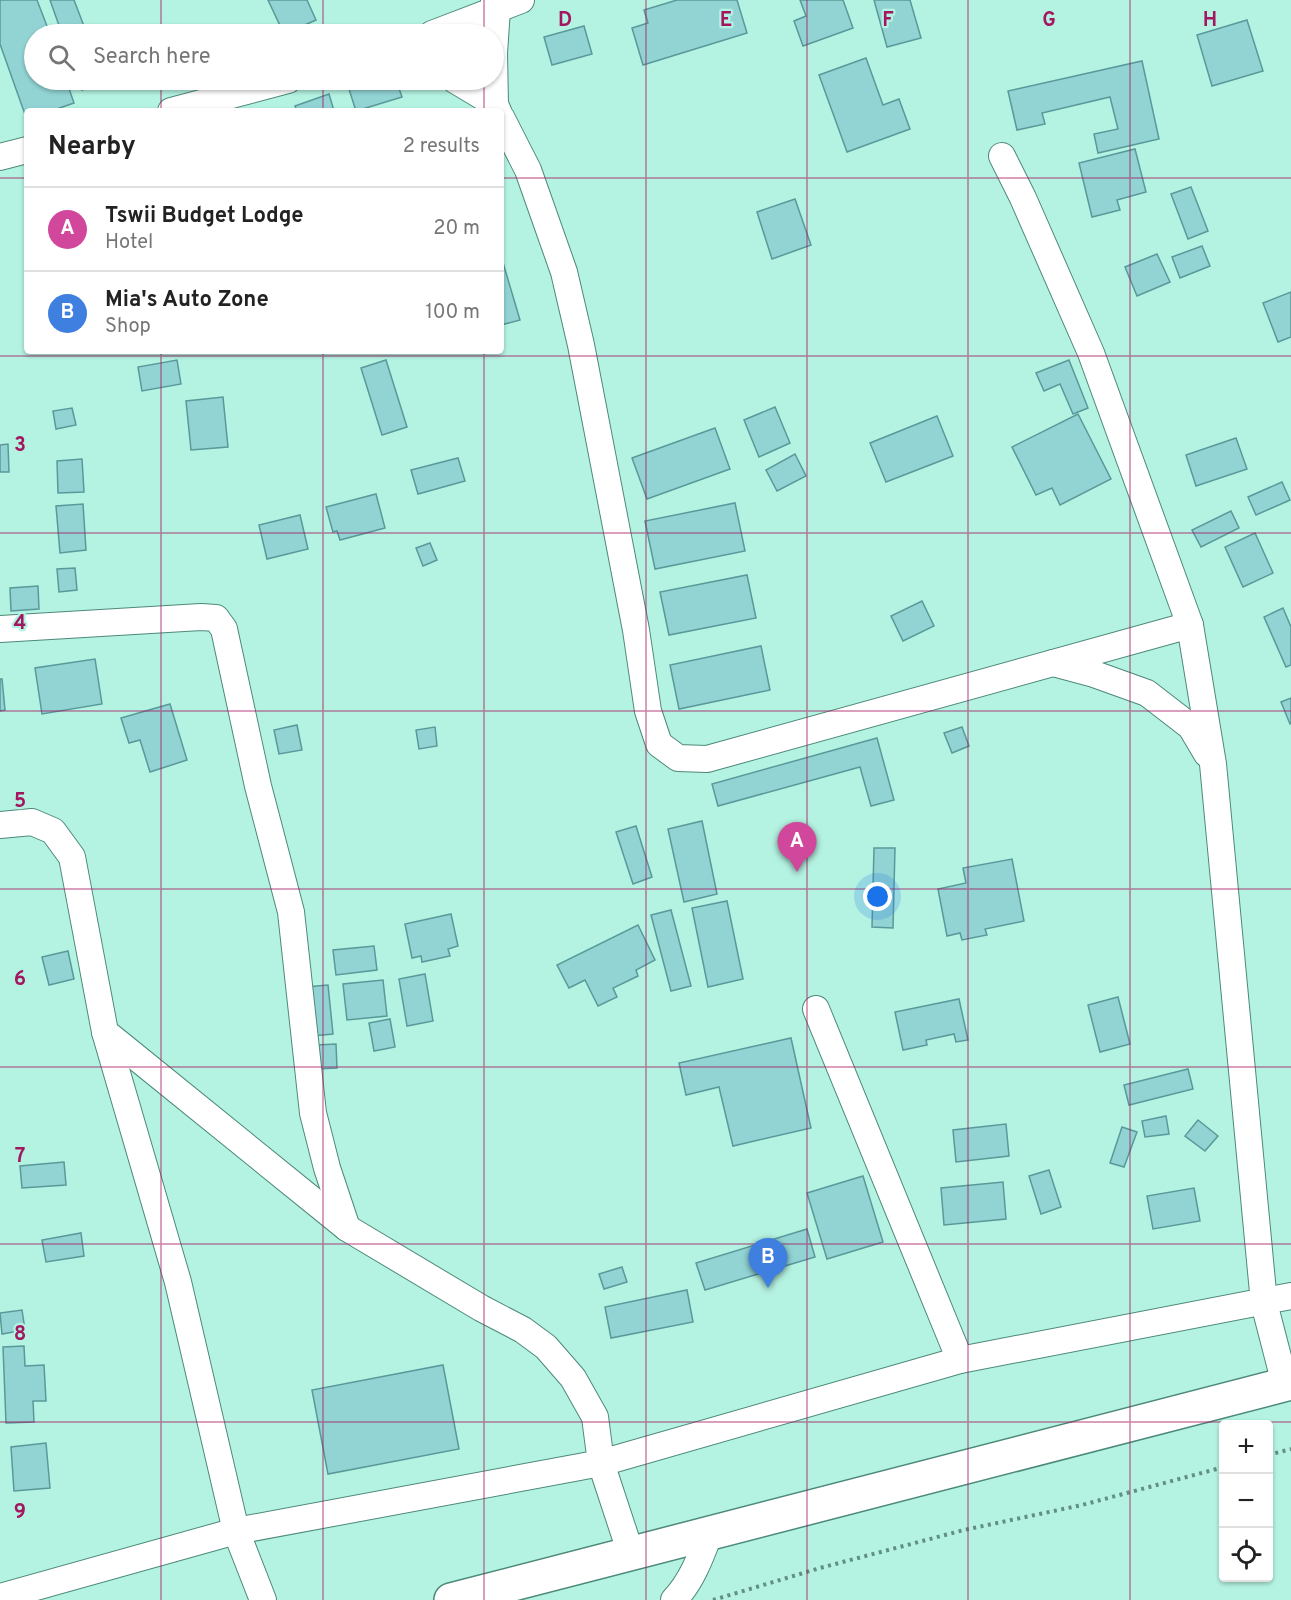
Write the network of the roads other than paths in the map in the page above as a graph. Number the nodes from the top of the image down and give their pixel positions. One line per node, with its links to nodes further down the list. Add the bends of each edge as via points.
1 (521, 0): 2 (street)
2 (495, 4): 3 (street); 4 (street)
3 (453, 24)
4 (495, 24)
5 (250, 90): 8 (street)
6 (469, 90): 9 (street)
7 (497, 90): 10 (street)
8 (182, 108)
9 (494, 108)
10 (498, 108)
11 (504, 123): 17 (street, via 528,170 564,272 636,630 648,711 659,744 678,758 706,759)
12 (24, 151): 14 (street)
13 (1002, 156): 15 (street, via 1091,353)
14 (0, 157)
15 (1190, 625): 17 (street); 18 (street)
16 (0, 629): 22 (street, via 201,617 216,618 224,629 258,786 291,912 313,1113)
17 (1052, 663): 18 (street, via 1147,693 1191,727)
18 (1213, 764): 24 (street)
19 (0, 825): 21 (street, via 32,822 53,831 72,857)
20 (816, 1009): 25 (street)
21 (105, 1032): 22 (street); 28 (street, via 178,1282)
22 (347, 1228): 27 (street, via 546,1347 573,1378 595,1417)
23 (1291, 1296): 24 (street)
24 (1264, 1303): 25 (street); 26 (street)
25 (960, 1360): 27 (street)
26 (1288, 1384): 29 (street)
27 (601, 1463): 28 (street); 30 (street)
28 (236, 1531): 31 (street); 32 (street)
29 (710, 1532): 30 (street); 34 (street, via 698,1564)
30 (631, 1554): 33 (street)
31 (0, 1597)
32 (262, 1600)
33 (451, 1600)
34 (674, 1600)

